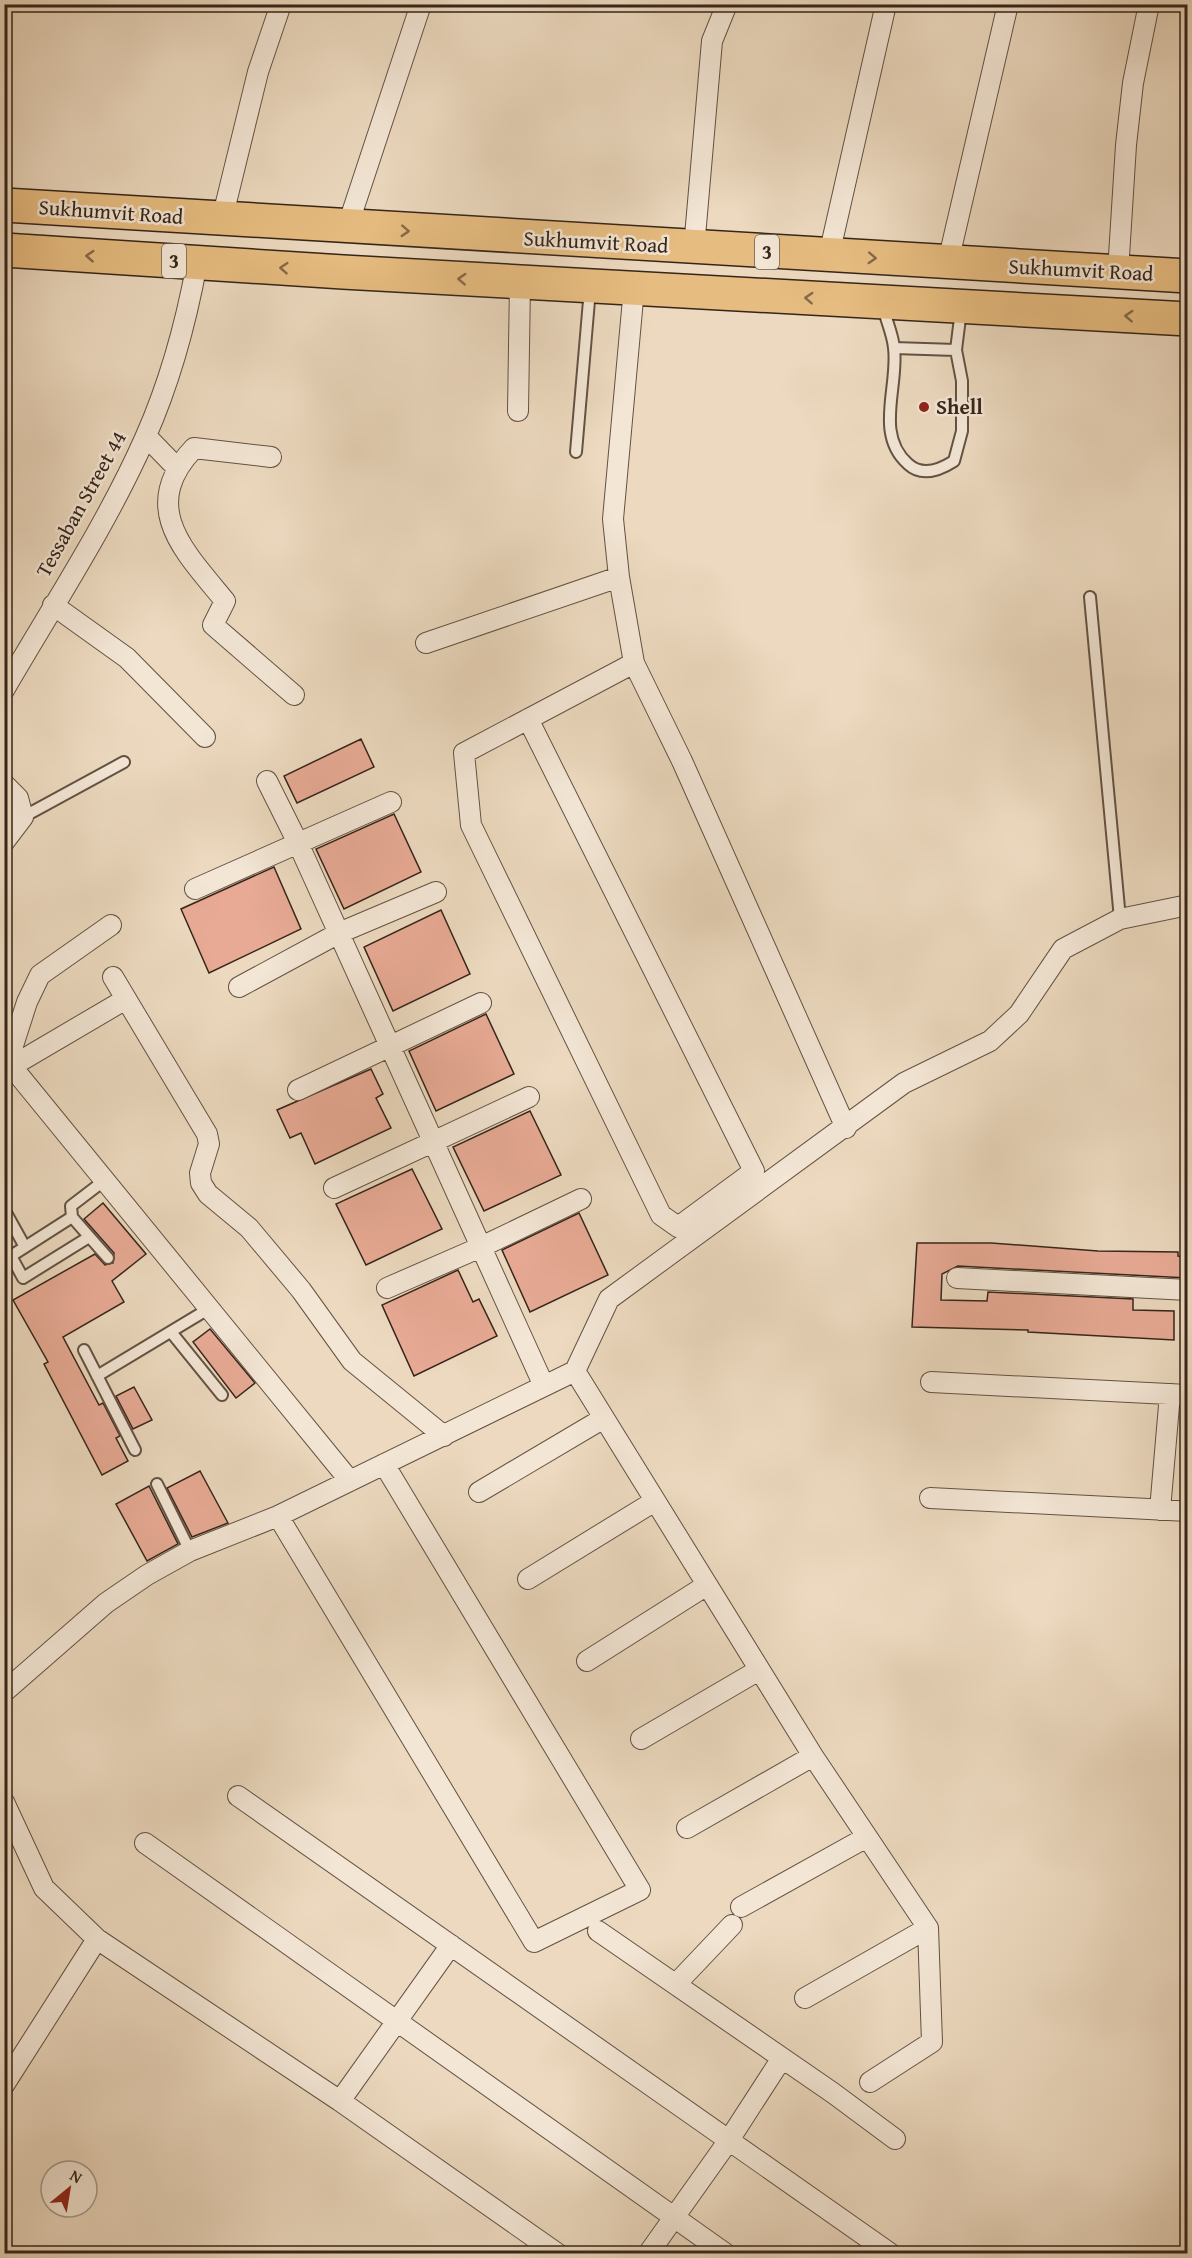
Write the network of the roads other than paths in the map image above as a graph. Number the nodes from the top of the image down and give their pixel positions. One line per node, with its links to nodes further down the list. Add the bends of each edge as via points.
1 (281, 4): 8 (street, via 258,72)
2 (422, 4): 9 (street)
3 (727, 4): 10 (street, via 712,41)
4 (886, 4): 12 (street)
5 (1008, 4): 13 (street)
6 (1149, 4): 15 (street, via 1133,83)
7 (4, 205): 8 (highway, Sukhumvit Road / 3)
8 (222, 219): 9 (highway, Sukhumvit Road / 3)
9 (347, 228): 10 (highway, Sukhumvit Road / 3, one-way to 10)
10 (694, 248): 12 (highway, Sukhumvit Road / 3)
11 (4, 250): 14 (highway, Sukhumvit Road / 3, one-way to 11)
12 (829, 255): 13 (highway, Sukhumvit Road / 3, one-way to 13)
13 (948, 262): 15 (highway, Sukhumvit Road / 3)
14 (197, 263): 17 (highway, Sukhumvit Road / 3, one-way to 14); 26 (street, Tessaban Street 44, via 184,328)
15 (1118, 272): 16 (highway, Sukhumvit Road / 3)
16 (1188, 276)
17 (520, 282): 18 (highway, Sukhumvit Road / 3); 25 (street)
18 (590, 286): 19 (highway, Sukhumvit Road / 3); 27 (lane)
19 (634, 288): 20 (highway, Sukhumvit Road / 3, one-way to 19); 30 (street, via 613,519)
20 (881, 302): 21 (highway, Sukhumvit Road / 3); 23 (lane)
21 (962, 307): 22 (highway, Sukhumvit Road / 3, one-way to 21); 24 (lane)
22 (1188, 319)
23 (894, 348): 24 (lane); 24 (lane, via 889,429 898,456 913,469 938,471 954,461 962,431 962,381)
24 (956, 350)
25 (518, 411)
26 (146, 436): 29 (street); 32 (street, Tessaban Street 44)
27 (576, 452)
28 (271, 457): 29 (street, via 194,448)
29 (176, 466): 36 (street, via 170,484 169,518 180,546 225,601 213,625)
30 (619, 578): 33 (street); 34 (street)
31 (1090, 597): 49 (lane)
32 (53, 605): 35 (street, Tessaban Street 44); 38 (street, via 127,658)
33 (426, 643)
34 (634, 663): 37 (street); 60 (street, via 682,760)
35 (4, 690)
36 (294, 695)
37 (528, 719): 37 (street, via 464,753 471,825 661,1215 678,1227 754,1171)
38 (205, 737)
39 (124, 762): 43 (lane)
40 (267, 781): 45 (street)
41 (4, 784): 43 (street, via 18,798)
42 (391, 802): 45 (street)
43 (23, 817): 44 (street)
44 (4, 842)
45 (298, 843): 46 (street); 51 (street)
46 (195, 889)
47 (436, 892): 51 (street)
48 (1188, 905): 49 (street)
49 (1120, 919): 60 (street, via 1063,949 1019,1014 990,1041 904,1083)
50 (111, 925): 57 (street, via 40,975)
51 (339, 933): 53 (street); 56 (street)
52 (113, 977): 54 (street)
53 (238, 987)
54 (126, 999): 57 (street); 84 (street, via 207,1134 209,1144 200,1173 208,1194 249,1228 301,1290 352,1361)
55 (481, 1003): 56 (street)
56 (390, 1046): 58 (street); 61 (street)
57 (8, 1061): 62 (street)
58 (298, 1090)
59 (529, 1097): 61 (street)
60 (846, 1128): 77 (street, via 609,1299)
61 (433, 1141): 63 (street); 69 (street)
62 (105, 1180): 66 (lane, via 71,1206); 74 (street)
63 (334, 1188)
64 (580, 1199): 69 (street)
65 (5, 1211): 68 (lane)
66 (72, 1217): 67 (lane); 68 (lane)
67 (89, 1237): 68 (lane, via 22,1278 11,1256); 70 (lane)
68 (25, 1247)
69 (482, 1247): 72 (street); 80 (street)
70 (108, 1258)
71 (957, 1278): 73 (street)
72 (387, 1288)
73 (1188, 1290)
74 (210, 1308): 75 (lane); 87 (street)
75 (171, 1332): 78 (lane); 81 (lane)
76 (84, 1350): 78 (lane)
77 (575, 1371): 80 (street); 83 (street)
78 (97, 1376): 85 (lane)
79 (931, 1382): 82 (street)
80 (544, 1386): 84 (street)
81 (222, 1395)
82 (1179, 1395): 92 (street)
83 (604, 1418): 89 (street); 91 (street)
84 (444, 1436): 86 (street)
85 (135, 1450)
86 (384, 1464): 87 (street); 94 (street, via 640,1890 534,1942)
87 (350, 1481): 94 (street)
88 (157, 1484): 95 (lane)
89 (479, 1492)
90 (930, 1498): 92 (street)
91 (655, 1501): 96 (street); 97 (street)
92 (1160, 1510): 93 (street)
93 (1188, 1511)
94 (278, 1516): 95 (street)
95 (190, 1551): 100 (street, via 106,1603)
96 (528, 1579)
97 (707, 1585): 98 (street); 99 (street)
98 (587, 1660)
99 (759, 1670): 101 (street); 102 (street)
100 (4, 1692)
101 (641, 1739)
102 (813, 1756): 105 (street); 106 (street)
103 (238, 1796): 113 (street)
104 (4, 1802): 112 (street, via 44,1888)
105 (687, 1828)
106 (867, 1837): 108 (street); 110 (street)
107 (145, 1843): 116 (street)
108 (741, 1907)
109 (732, 1925): 114 (street)
110 (928, 1928): 115 (street); 118 (street, via 932,2042)
111 (598, 1931): 114 (street)
112 (97, 1939): 119 (street); 120 (street)
113 (452, 1945): 116 (street); 122 (street)
114 (676, 1984): 117 (street)
115 (805, 1998)
116 (398, 2022): 120 (street); 123 (street)
117 (782, 2058): 121 (street); 122 (street)
118 (870, 2082)
119 (4, 2085)
120 (340, 2101): 124 (street)
121 (895, 2139)
122 (729, 2140): 123 (street); 127 (street)
123 (674, 2217): 125 (street); 126 (street)
124 (558, 2253)
125 (648, 2253)
126 (726, 2253)
127 (891, 2253)

